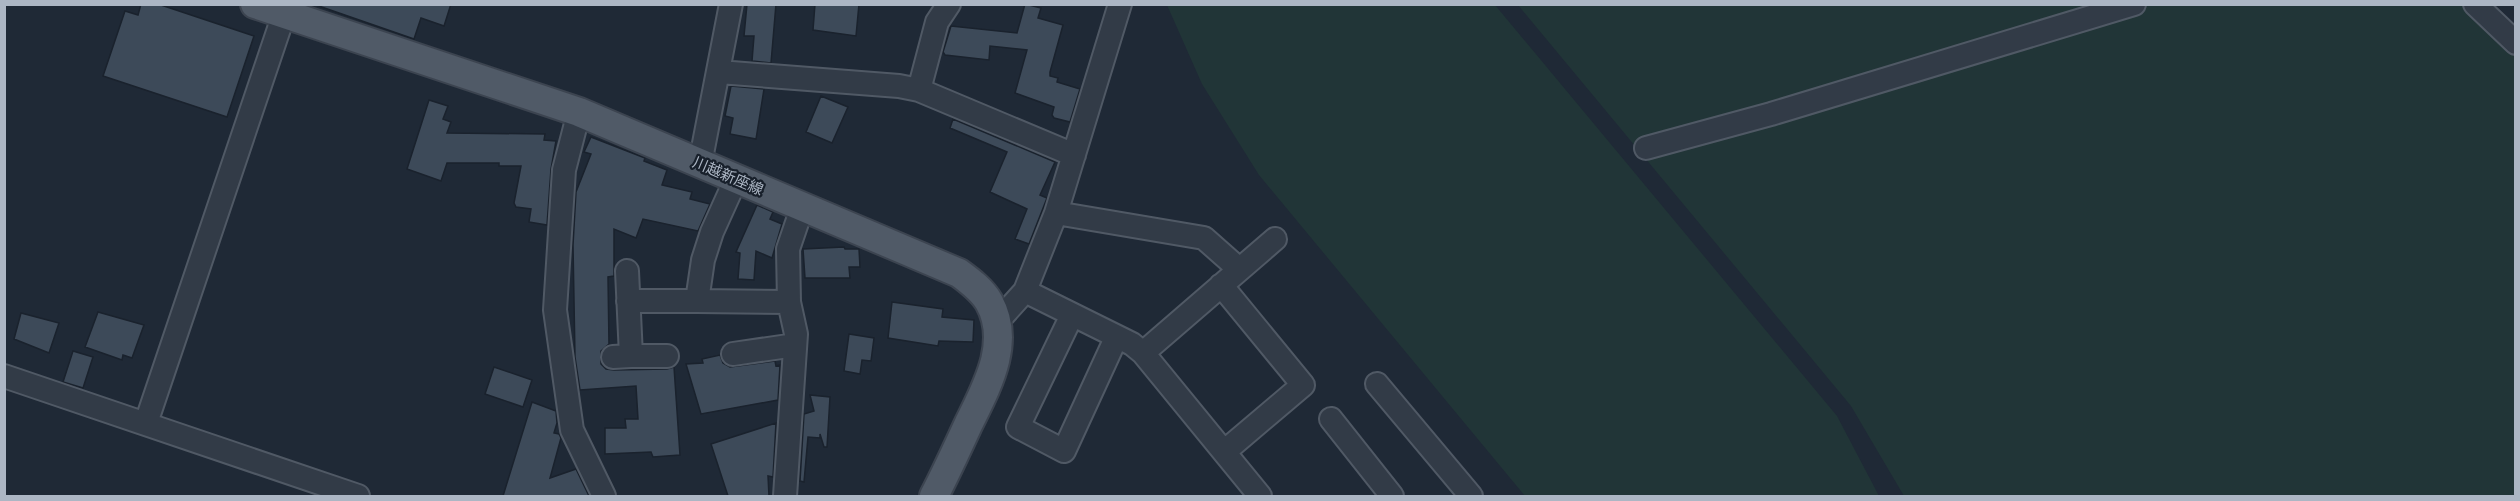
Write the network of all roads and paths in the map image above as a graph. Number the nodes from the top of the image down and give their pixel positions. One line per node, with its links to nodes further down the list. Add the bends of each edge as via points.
1 (731, 4): 8 (street)
2 (949, 4): 9 (street, via 937,22)
3 (1120, 4): 12 (street)
4 (2134, 4): 11 (street)
5 (2475, 4): 7 (street)
6 (266, 7): 10 (main road, 川越新座線); 35 (street)
7 (2516, 43)
8 (719, 72): 9 (street); 13 (street)
9 (919, 90): 12 (street)
10 (579, 112): 13 (main road, 川越新座線); 38 (street, via 564,170 555,310 572,430)
11 (1646, 148)
12 (1074, 155): 16 (street)
13 (700, 164): 14 (main road, 川越新座線)
14 (736, 179): 15 (main road, 川越新座線); 23 (street, via 703,260)
15 (802, 208): 24 (street, via 788,249); 26 (main road, 川越新座線, via 959,273 989,302)
16 (1056, 213): 18 (street, via 1204,238); 21 (street)
17 (1275, 239): 18 (street)
18 (1239, 269): 20 (street)
19 (627, 271): 22 (street)
20 (1221, 285): 29 (street); 36 (street, via 1303,385)
21 (1025, 291): 25 (street); 26 (street)
22 (628, 301): 23 (street); 31 (street, via 622,357)
23 (697, 301): 24 (street)
24 (789, 302): 28 (street)
25 (1072, 315): 27 (street); 27 (street, via 1018,427 1064,451)
26 (997, 322): 40 (main road, 川越新座線, via 994,369)
27 (1116, 338): 29 (street)
28 (795, 345): 30 (street); 39 (street)
29 (1143, 353): 36 (street)
30 (733, 354)
31 (667, 356)
32 (4, 376): 35 (street)
33 (1377, 384): 43 (street)
34 (1331, 419): 42 (street)
35 (146, 423): 37 (street)
36 (1224, 452): 41 (street)
37 (358, 496)
38 (604, 496)
39 (785, 496)
40 (934, 496)
41 (1260, 496)
42 (1392, 496)
43 (1471, 496)

